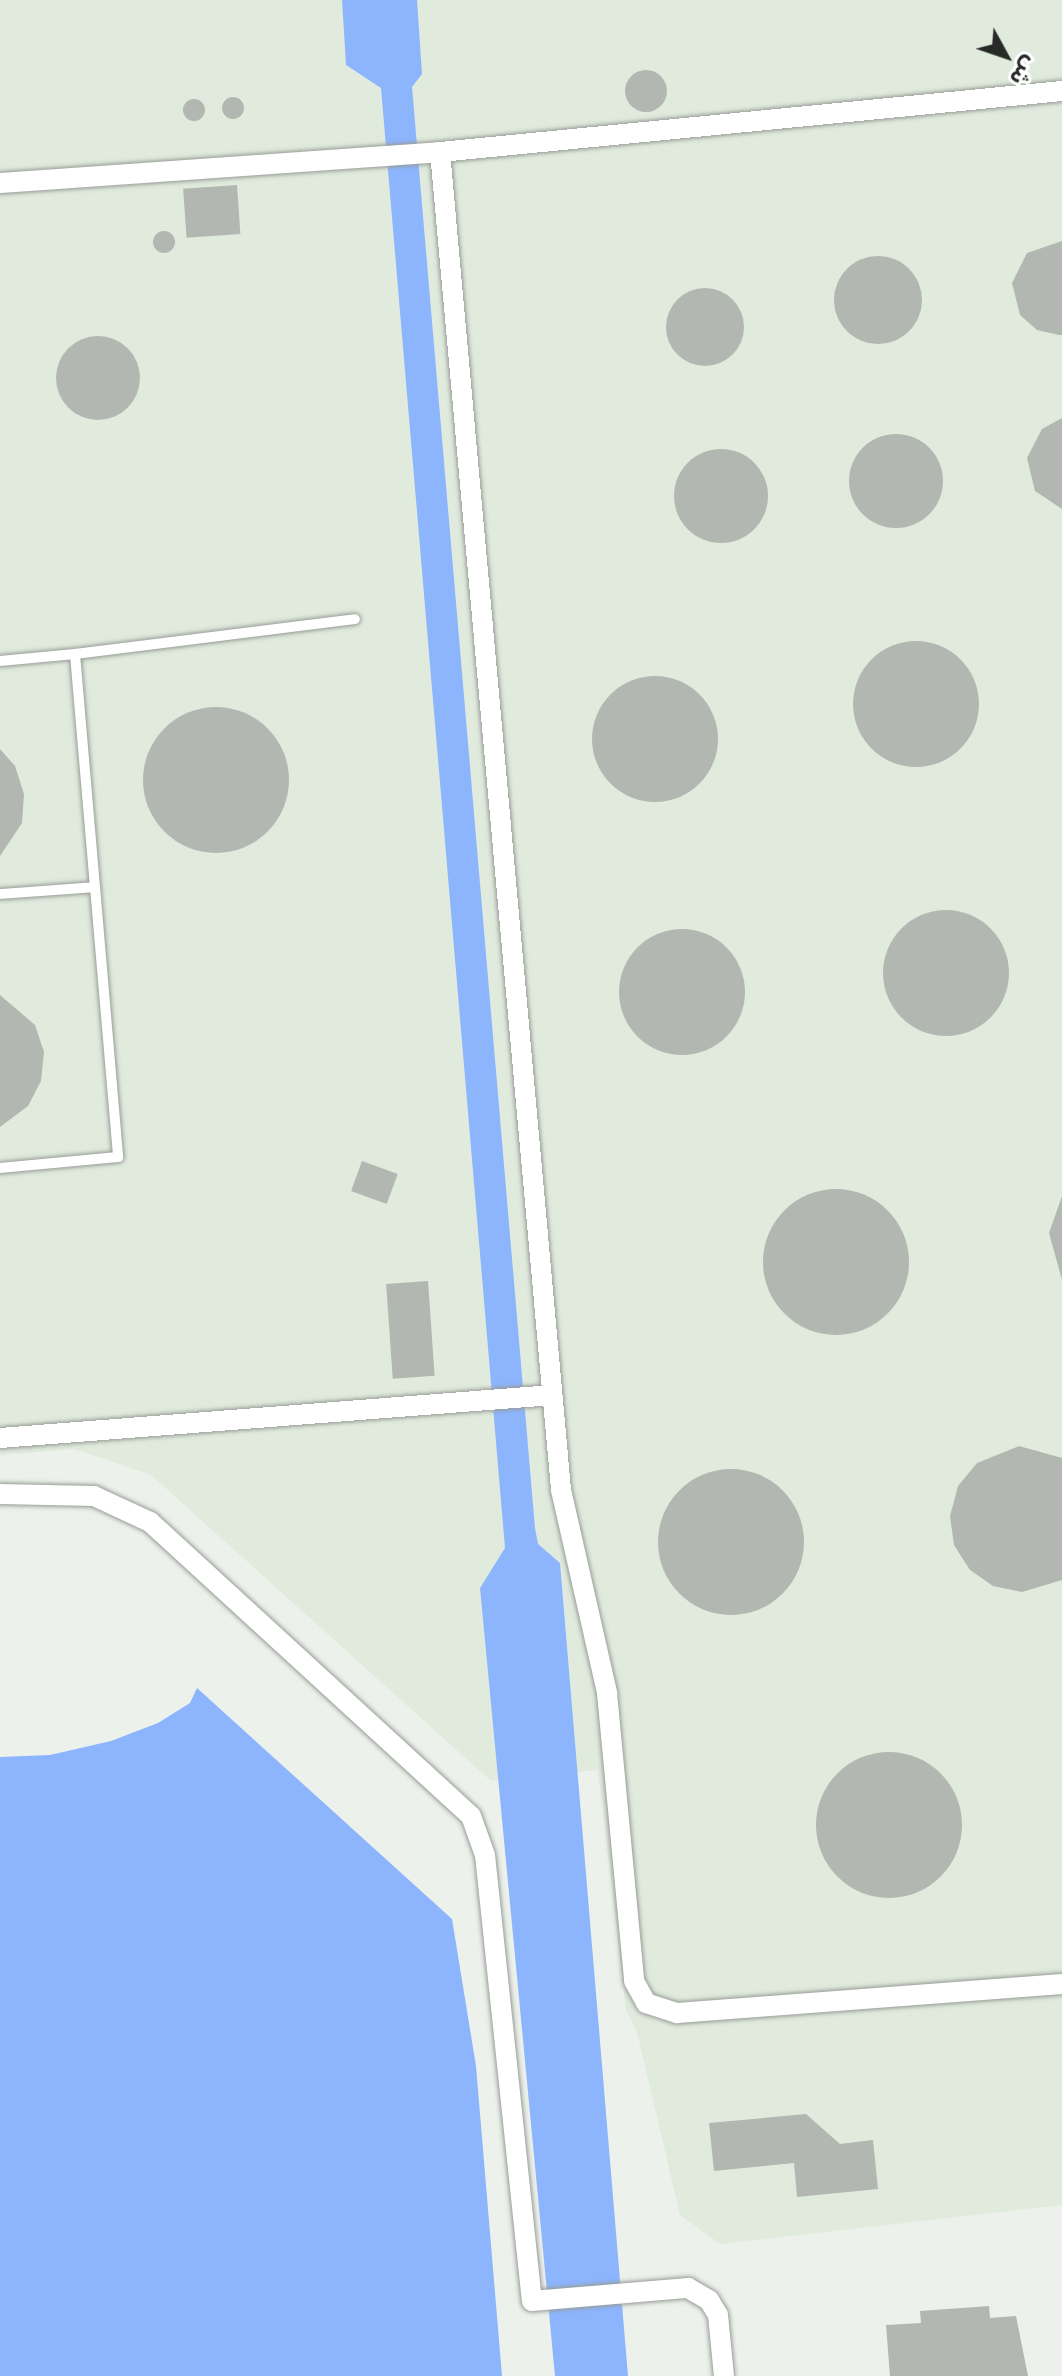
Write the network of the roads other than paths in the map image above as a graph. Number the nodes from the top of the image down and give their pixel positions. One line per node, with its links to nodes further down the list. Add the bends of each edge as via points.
1 (1062, 91): 2 (street)
2 (432, 152): 3 (street); 10 (street)
3 (0, 183)
4 (355, 619): 5 (lane)
5 (75, 654): 6 (lane); 7 (lane)
6 (0, 661)
7 (95, 887): 8 (lane); 9 (lane, via 118,1157)
8 (0, 894)
9 (0, 1168)
10 (543, 1395): 11 (street); 13 (street, via 607,1693 634,1981 646,2003 692,2013)
11 (0, 1438)
12 (0, 1494): 14 (street, via 94,1496 150,1522 471,1816 485,1855 532,2301 688,2288 709,2300 718,2315)
13 (1062, 1984)
14 (724, 2376)

